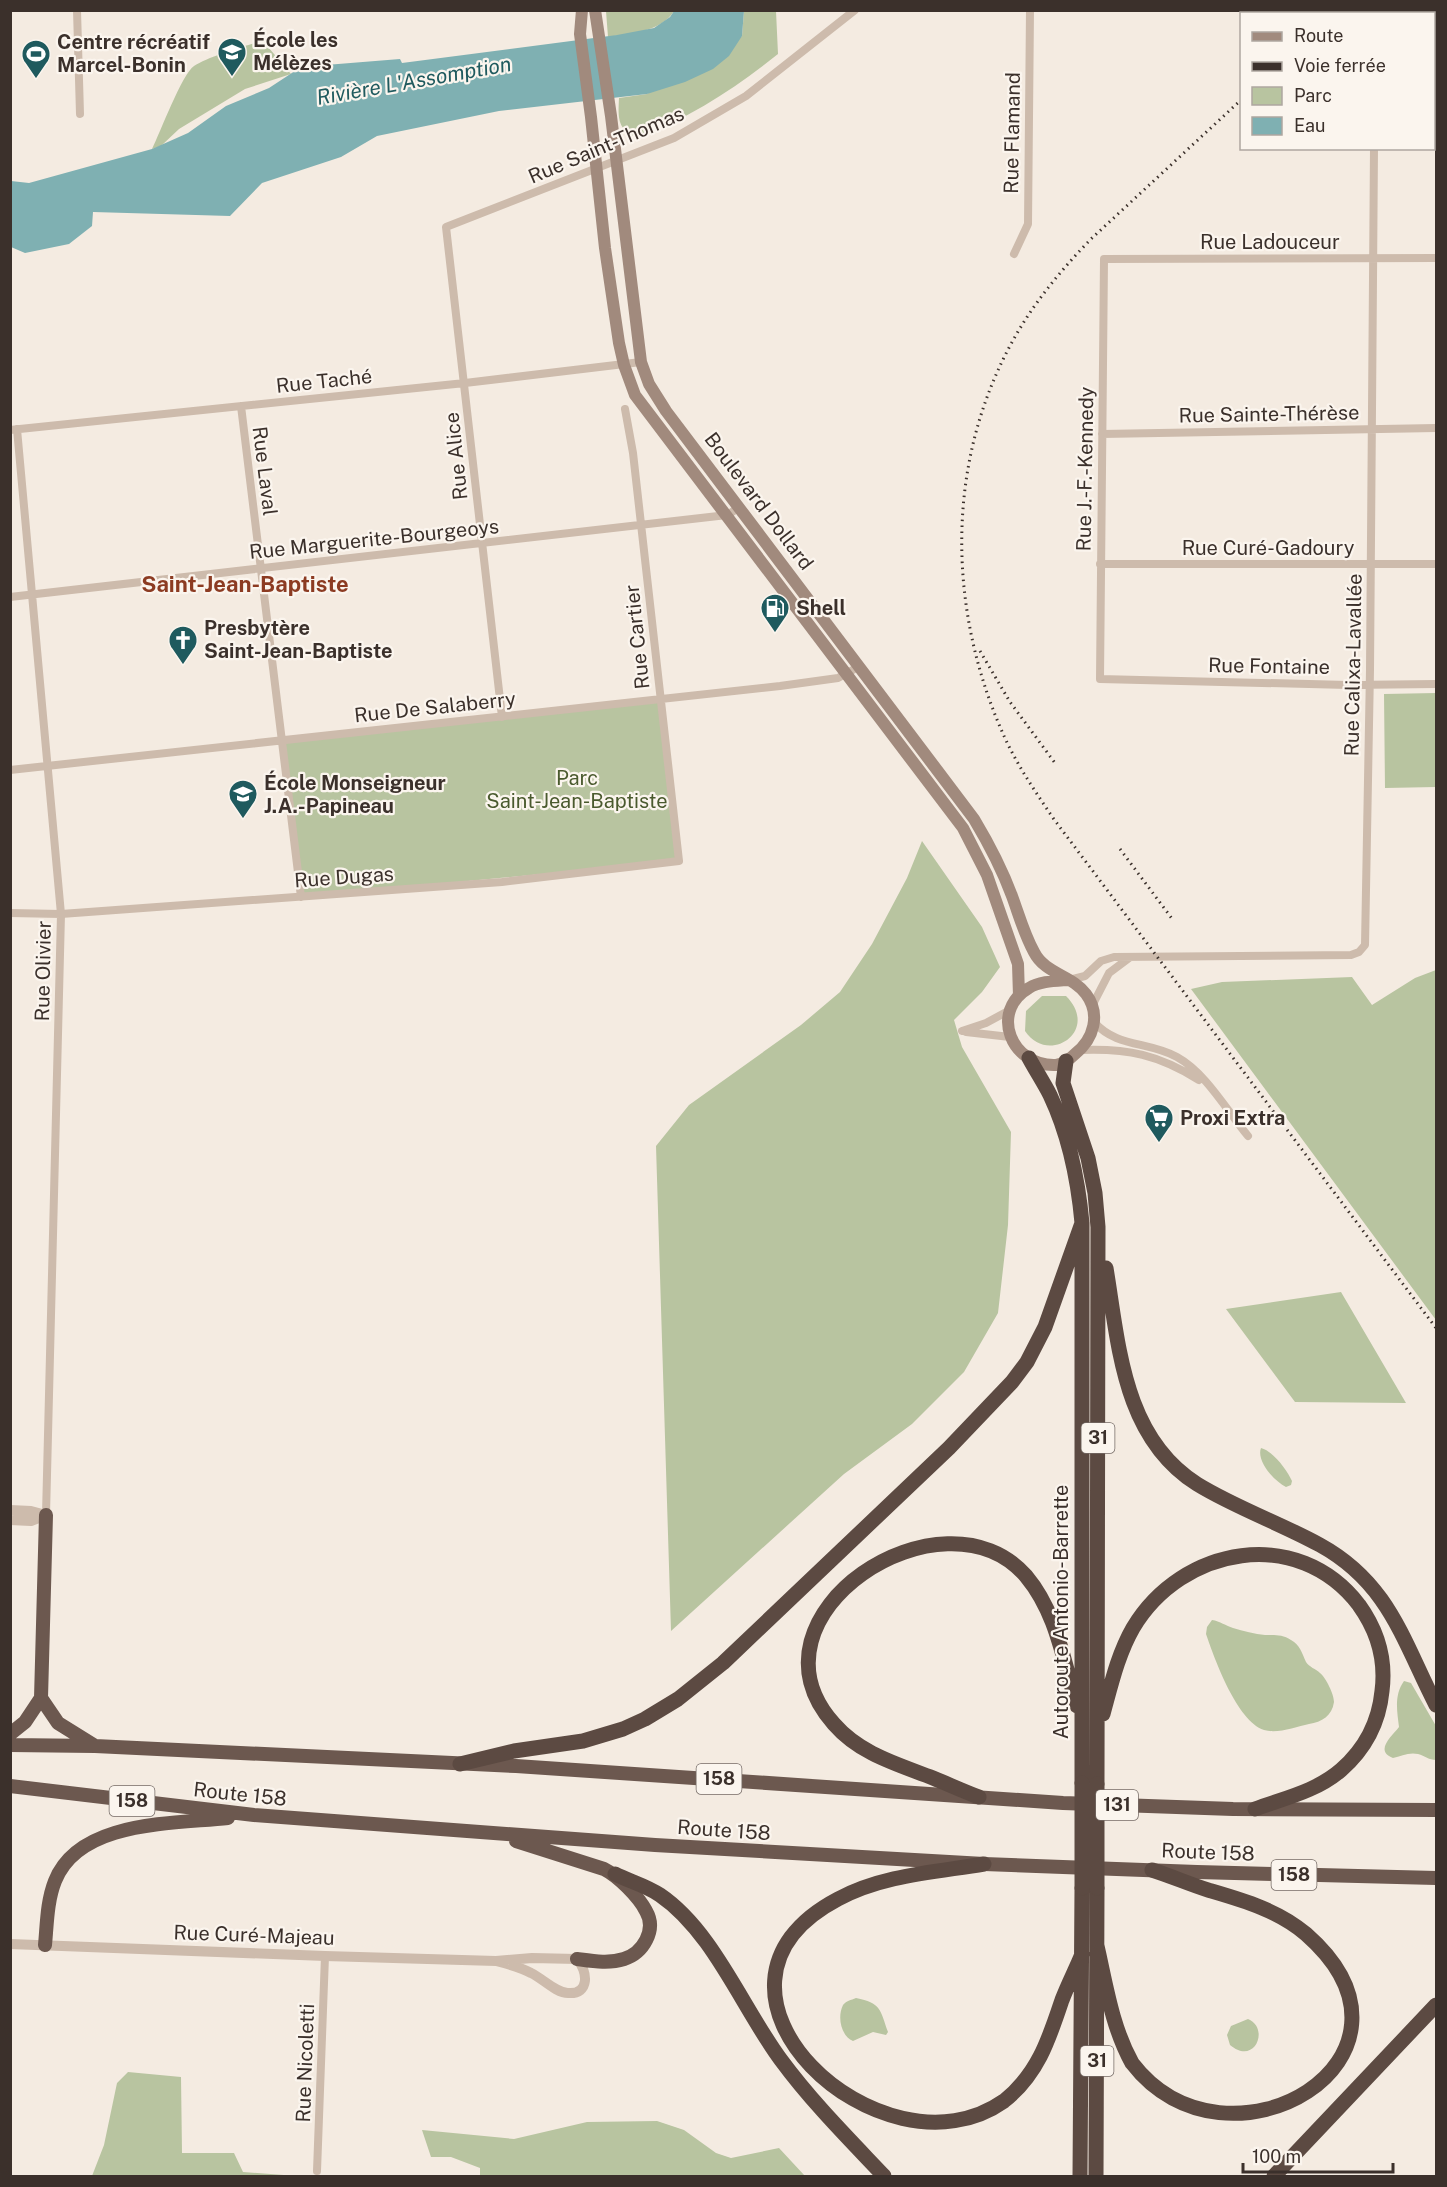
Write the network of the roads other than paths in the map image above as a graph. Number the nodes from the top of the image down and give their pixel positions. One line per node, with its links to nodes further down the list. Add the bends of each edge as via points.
1 (77, 10): 6 (street)
2 (582, 10): 9 (main road, Boulevard Dollard, via 580,34)
3 (595, 10): 8 (main road, Boulevard Dollard)
4 (855, 10): 8 (street, Rue Saint-Thomas, via 746,96 675,138)
5 (1030, 10): 11 (street, Rue Flamand, via 1028,224)
6 (80, 114)
7 (1374, 150): 14 (street, Rue Calixa-Lavallée)
8 (616, 160): 9 (street, Rue Saint-Thomas); 15 (main road, Boulevard Dollard)
9 (596, 168): 10 (street, Rue Saint-Thomas); 16 (main road, Boulevard Dollard)
10 (446, 227): 17 (street, Rue Alice)
11 (1014, 254)
12 (1437, 258): 14 (street, Rue Ladouceur)
13 (1104, 259): 14 (street, Rue Ladouceur); 23 (street, Rue J.-F.-Kennedy)
14 (1372, 259): 21 (street, Rue Calixa-Lavallée)
15 (640, 362): 16 (street, Rue Taché); 24 (main road, Boulevard Dollard, via 666,411)
16 (624, 365): 17 (street, Rue Taché); 25 (main road, Boulevard Dollard, via 635,395)
17 (465, 383): 18 (street, Rue Taché); 27 (street, Rue Alice)
18 (241, 406): 22 (street, Rue Taché); 31 (street, Rue Laval)
19 (625, 409): 26 (street, Rue Cartier)
20 (1437, 428): 21 (street, Rue Sainte-Thérèse)
21 (1370, 429): 23 (street, Rue Sainte-Thérèse); 30 (street, Rue Calixa-Lavallée)
22 (14, 430): 32 (street, Rue Olivier)
23 (1102, 434): 28 (street, Rue J.-F.-Kennedy)
24 (740, 507): 25 (street, Rue Marguerite-Bourgeoys); 34 (main road, Boulevard Dollard)
25 (727, 516): 26 (street, Rue Marguerite-Bourgeoys); 35 (main road, Boulevard Dollard)
26 (641, 525): 27 (street, Rue Marguerite-Bourgeoys); 39 (street, Rue Cartier)
27 (483, 543): 31 (street, Rue Marguerite-Bourgeoys); 40 (street, Rue Alice)
28 (1100, 564): 30 (street, Rue Curé-Gadoury); 36 (street, Rue J.-F.-Kennedy)
29 (1437, 564): 30 (street, Rue Curé-Gadoury)
30 (1371, 565): 38 (street, Rue Calixa-Lavallée)
31 (261, 568): 32 (street, Rue Marguerite-Bourgeoys); 41 (street, Rue Laval)
32 (33, 594): 33 (street, Rue Marguerite-Bourgeoys); 42 (street, Rue Olivier)
33 (10, 597)
34 (860, 666): 35 (street, Rue De Salaberry); 49 (main road, Boulevard Dollard, via 974,819 1007,882 1035,954)
35 (848, 674): 39 (street, Rue De Salaberry); 50 (main road, Boulevard Dollard, via 943,800 979,856 1018,964)
36 (1100, 679): 38 (street, Rue Fontaine)
37 (1437, 684): 38 (street, Rue Fontaine)
38 (1370, 685): 48 (street, Rue Calixa-Lavallée, via 1366,939 1361,950 1350,955)
39 (660, 699): 40 (street, Rue De Salaberry); 44 (street, Rue Cartier)
40 (502, 717): 41 (street, Rue De Salaberry)
41 (282, 740): 42 (street, Rue De Salaberry); 45 (street, Rue Laval)
42 (48, 766): 43 (street, Rue De Salaberry); 47 (street, Rue Olivier)
43 (10, 770)
44 (679, 861): 45 (street, Rue Dugas, via 502,882)
45 (302, 897): 47 (street, Rue Dugas)
46 (10, 914): 47 (street, Rue Dugas)
47 (62, 914): 63 (street, Rue Olivier)
48 (1132, 957): 49 (street, Rue Calixa-Lavallée, via 1109,958 1085,976); 51 (street, via 1109,973)
49 (1069, 980): 50 (main road, via 1037,984); 51 (main road, via 1083,991)
50 (1019, 996): 52 (main road)
51 (1092, 1006): 53 (main road)
52 (1010, 1010): 54 (main road); 54 (street, via 962,1031)
53 (1094, 1022): 55 (main road, via 1089,1040); 58 (street, via 1116,1040 1178,1057 1194,1068)
54 (1010, 1037): 56 (main road)
55 (1080, 1050): 57 (main road); 58 (street, via 1109,1049 1152,1056)
56 (1029, 1058): 57 (main road, via 1054,1064); 60 (highway, Autoroute Antonio-Barrette / 31, via 1063,1126 1076,1176)
57 (1066, 1061): 61 (highway, Autoroute Antonio-Barrette / 31, via 1063,1083 1088,1158)
58 (1208, 1086): 59 (street)
59 (1248, 1136)
60 (1082, 1223): 67 (highway, Autoroute Antonio-Barrette / 31); 72 (highway, via 1045,1327 1012,1382 949,1448 723,1663 673,1702 622,1728 576,1742)
61 (1098, 1227): 66 (highway, via 1124,1374 1154,1443 1174,1466 1198,1484 1320,1545 1356,1571 1392,1614); 68 (highway, Autoroute Antonio-Barrette / 31)
62 (10, 1510): 63 (street)
63 (46, 1515): 64 (street, via 31,1521); 65 (highway)
64 (10, 1520)
65 (41, 1698): 69 (highway, via 25,1722); 71 (highway, via 58,1723)
66 (1437, 1705)
67 (1082, 1723): 73 (highway, Autoroute Antonio-Barrette / 31); 75 (highway, via 1047,1607 1024,1574 1001,1555 986,1548 940,1544 897,1555 857,1578 826,1607 813,1634 809,1670 822,1707 839,1730 873,1754)
68 (1098, 1731): 73 (highway, Autoroute Antonio-Barrette / 31); 76 (highway, via 1129,1636 1146,1609 1178,1580 1215,1561 1246,1555 1279,1556 1320,1570 1354,1599 1374,1630 1383,1669 1379,1709 1363,1745 1341,1770 1309,1790)
69 (10, 1734)
70 (10, 1745): 71 (highway, Route 158 / 158)
71 (95, 1746): 72 (highway, Route 158 / 158)
72 (460, 1764): 75 (highway, Route 158 / 158)
73 (1089, 1784): 84 (highway, Autoroute Antonio-Barrette / 31, bridge)
74 (10, 1786): 78 (highway, Route 158 / 158)
75 (979, 1797): 76 (highway, Route 158 / 131)
76 (1255, 1809): 77 (highway, Route 158 / 131)
77 (1437, 1810)
78 (254, 1815): 79 (highway, Route 158 / 158); 86 (highway, via 128,1830 86,1845 68,1860 54,1882)
79 (494, 1834): 80 (highway, Route 158 / 158); 82 (highway)
80 (984, 1864): 81 (highway, Route 158 / 158); 88 (highway, via 859,1889 823,1908 795,1933 776,1972 776,2008 791,2044 819,2078 853,2104 896,2121 939,2127 976,2118 1011,2095 1036,2066)
81 (1152, 1870): 83 (highway, Route 158 / 158); 93 (highway, via 1278,1916 1302,1931 1330,1960 1348,1999 1350,2039 1337,2078)
82 (615, 1875): 90 (highway, via 646,1909 648,1937 624,1959); 96 (highway, via 657,1893 694,1925 784,2064)
83 (1437, 1878)
84 (1089, 1888): 87 (highway, Autoroute Antonio-Barrette / 31); 88 (highway, Autoroute Antonio-Barrette / 31)
85 (10, 1944): 86 (street, Rue Curé-Majeau)
86 (45, 1945): 89 (street, Rue Curé-Majeau)
87 (1097, 1946): 94 (highway, via 1114,2018 1131,2062 1153,2092); 98 (highway, Autoroute Antonio-Barrette / 31)
88 (1082, 1954): 97 (highway, Autoroute Antonio-Barrette / 31)
89 (325, 1956): 91 (street, Rue Curé-Majeau); 95 (street, Rue Nicoletti)
90 (577, 1959): 91 (street, Rue Curé-Majeau); 91 (street, Rue Curé-Majeau, via 585,1969 586,1979 577,1992 568,1993 522,1968)
91 (496, 1961)
92 (1437, 2005): 99 (highway)
93 (1317, 2103)
94 (1184, 2118)
95 (317, 2171)
96 (884, 2176)
97 (1080, 2176)
98 (1096, 2176)
99 (1274, 2176)

